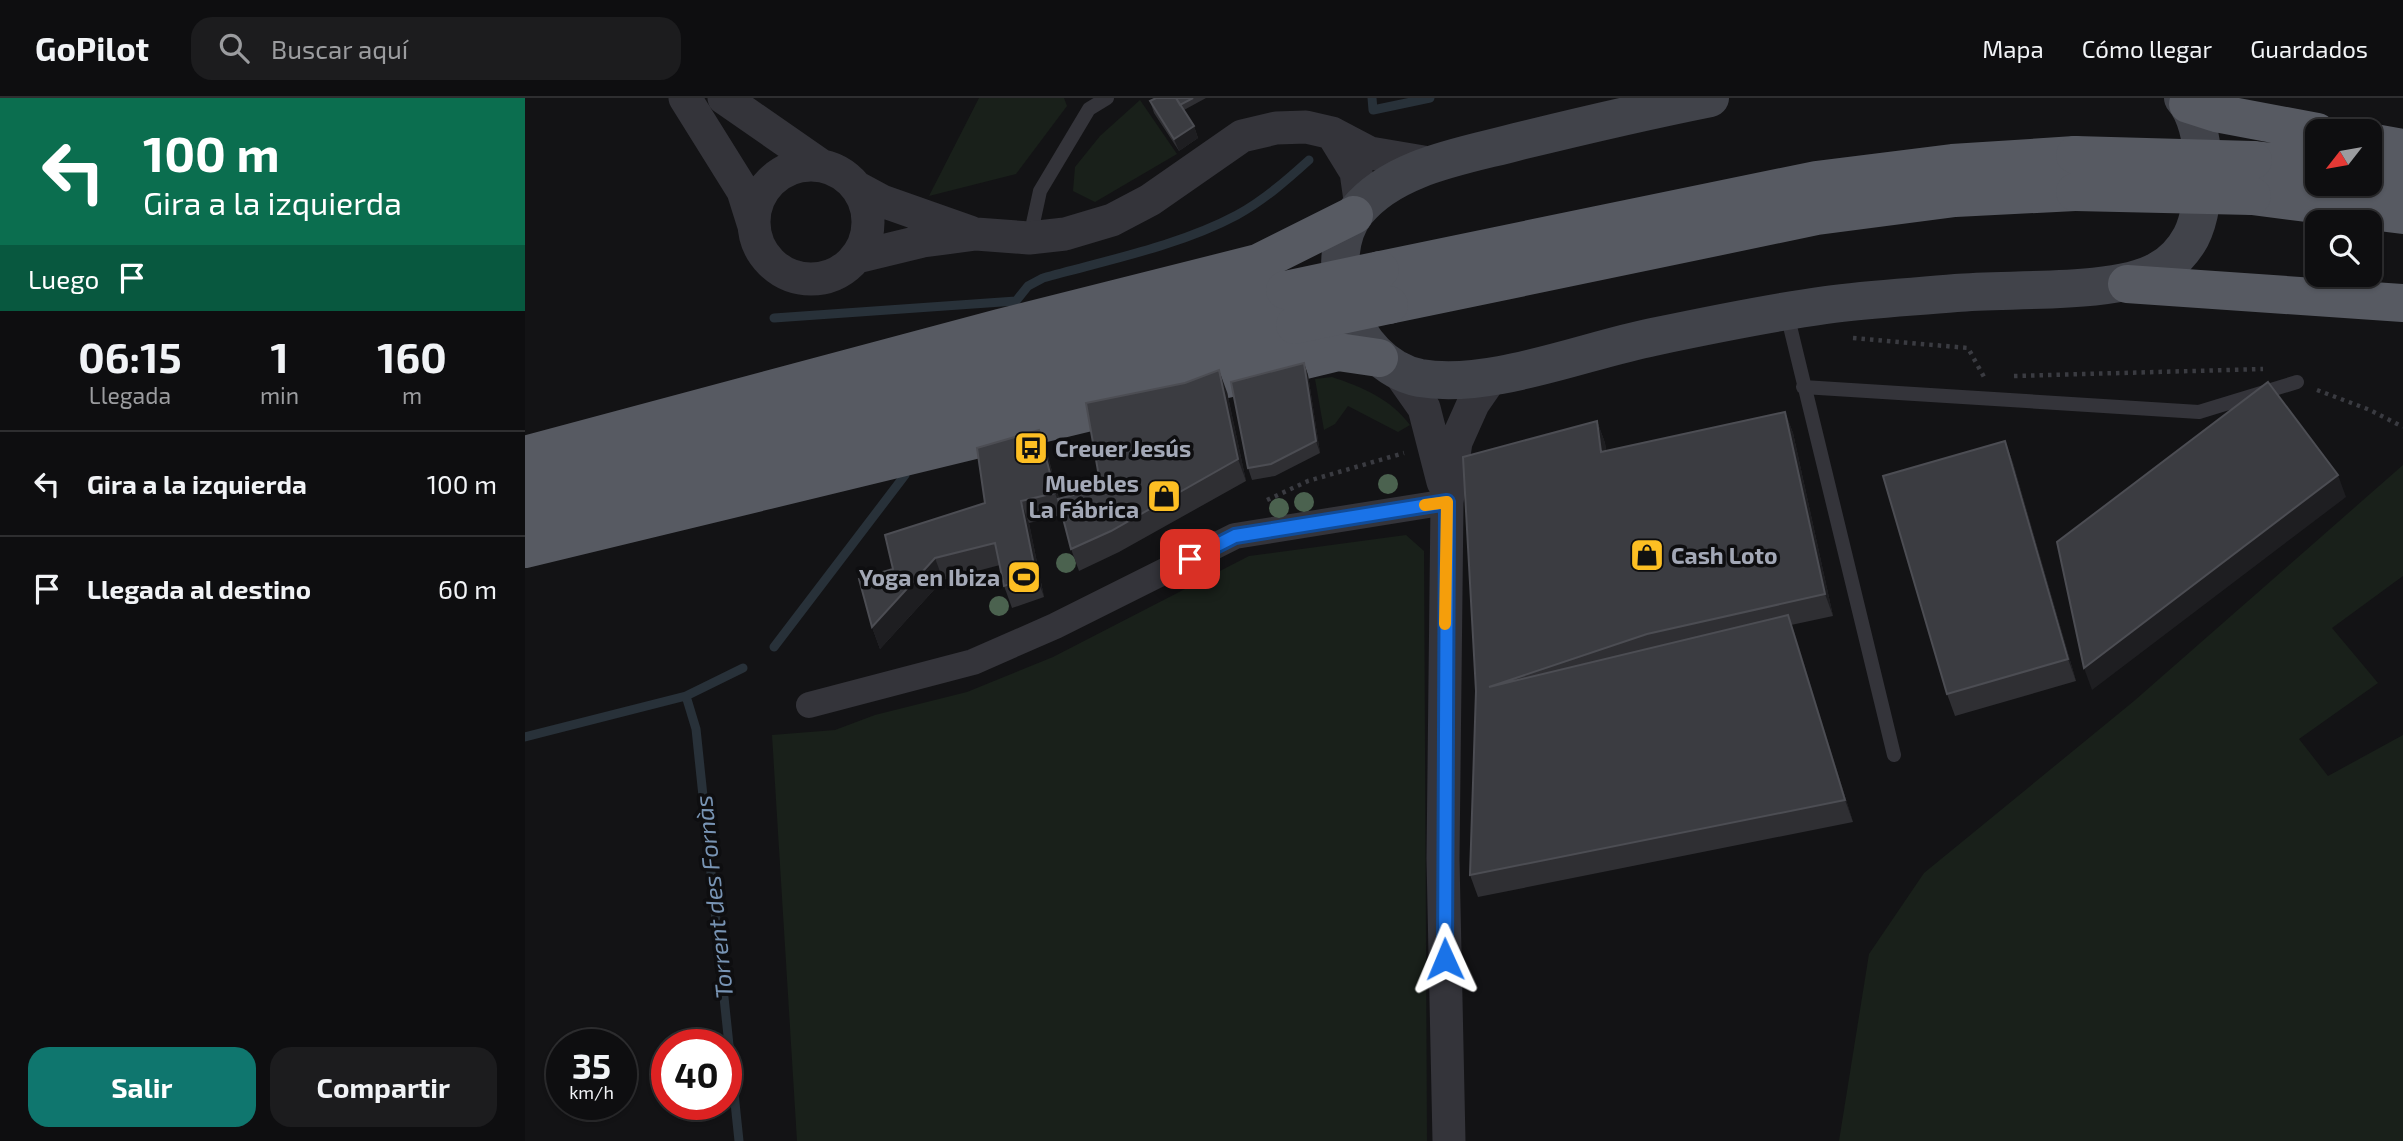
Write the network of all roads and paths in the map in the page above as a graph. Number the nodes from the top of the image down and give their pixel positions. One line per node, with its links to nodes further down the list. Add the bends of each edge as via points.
1 (685, 98): 21 (street, via 743,191)
2 (724, 98): 13 (street)
3 (1107, 98): 23 (lane, via 1089,108 1040,191)
4 (1710, 98): 12 (main road, via 1598,121)
5 (2273, 98): 7 (highway)
6 (2187, 100): 8 (highway, via 2215,113); 25 (main road, via 2200,134 2203,175 2198,218 2191,238 2175,259)
7 (2305, 127)
8 (2305, 129)
9 (1332, 133): 12 (street, via 1370,153); 19 (street, via 1356,172); 23 (street, via 1306,127 1241,136 1150,200 1112,220 1065,234)
10 (2382, 144): 11 (highway)
11 (2403, 148)
12 (1435, 164): 19 (main road, via 1390,185)
13 (822, 166): 18 (street); 21 (street, via 793,168 768,185 755,211)
14 (2305, 169): 16 (highway)
15 (2382, 177): 17 (highway)
16 (2253, 178): 20 (highway); 28 (highway, bridge, via 2075,173 1955,198 1384,287)
17 (2403, 181)
18 (856, 187): 22 (street, via 882,201); 24 (street, via 868,222)
19 (1357, 211): 30 (main road, via 1342,244 1340,275 1353,324); 37 (highway, via 1258,263)
20 (2403, 215)
21 (754, 226): 24 (street, via 767,258 796,277 829,276)
22 (976, 234): 23 (street); 24 (street)
23 (1030, 238)
24 (857, 257)
25 (2127, 284): 26 (highway); 27 (main road)
26 (2403, 303)
27 (1826, 305): 29 (main road); 32 (path, via 1851,338 1968,348 1984,377)
28 (1290, 308): 38 (highway, via 938,376); 40 (highway, via 1103,370)
29 (1787, 312): 31 (main road, via 1651,337); 35 (lane)
30 (1388, 364): 31 (main road, via 1418,377 1452,381); 39 (street, via 1424,408); 41 (highway, via 1338,352)
31 (1493, 376): 39 (street, via 1473,404 1456,442)
32 (1997, 376)
33 (2011, 376): 34 (path, via 2257,367)
34 (2297, 382): 35 (lane, via 2199,412); 36 (path)
35 (1803, 387): 43 (lane)
36 (2403, 427)
37 (525, 455)
38 (525, 485)
39 (1447, 502): 42 (street, via 1235,536 973,662); 44 (street, via 1443,859)
40 (525, 518)
41 (525, 549)
42 (809, 705)
43 (1895, 755)
44 (1449, 1141)

